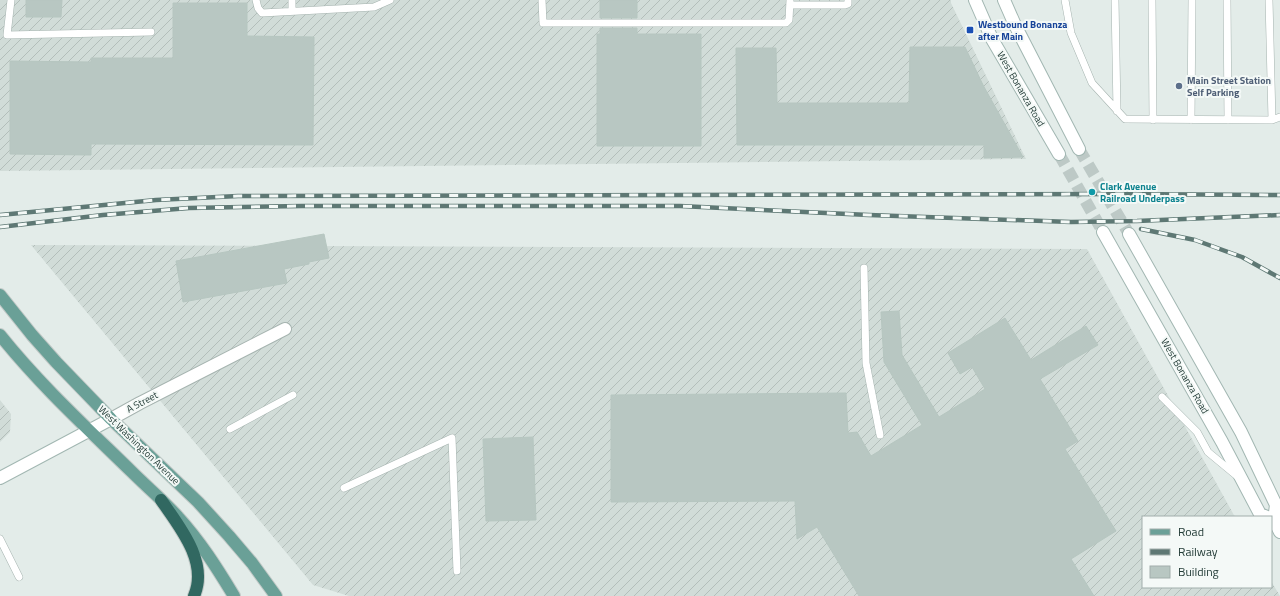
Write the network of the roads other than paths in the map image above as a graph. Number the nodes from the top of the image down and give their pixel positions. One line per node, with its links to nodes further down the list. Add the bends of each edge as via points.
1 (11, 0): 20 (lane)
2 (256, 0): 17 (lane, via 262,13)
3 (292, 0): 17 (lane)
4 (390, 0): 17 (lane, via 374,7)
5 (542, 0): 16 (lane, via 543,23 786,23 789,20)
6 (848, 0): 16 (lane, via 848,4 845,5)
7 (975, 0): 28 (main road, West Bonanza Road, via 992,39)
8 (1004, 0): 18 (main road)
9 (1013, 0): 18 (main road)
10 (1065, 0): 21 (lane, via 1071,33 1092,83)
11 (1115, 0): 21 (lane)
12 (1152, 0): 23 (lane)
13 (1192, 0): 24 (lane)
14 (1228, 0): 25 (lane)
15 (1269, 0): 26 (lane)
16 (790, 3)
17 (292, 11)
18 (1015, 26): 27 (main road)
19 (151, 32): 20 (lane)
20 (3, 37)
21 (1117, 111): 23 (lane, via 1126,120)
22 (1280, 117): 26 (lane)
23 (1153, 120): 24 (lane)
24 (1192, 120): 25 (lane)
25 (1228, 120): 26 (lane)
26 (1272, 120)
27 (1080, 149)
28 (1059, 154)
29 (1103, 232): 42 (main road, West Bonanza Road)
30 (1129, 234): 46 (main road, West Bonanza Road, via 1241,432 1276,505)
31 (864, 268): 40 (lane, via 866,363)
32 (0, 295): 37 (main road, West Washington Avenue, via 32,336)
33 (285, 329): 37 (main road, A Street)
34 (0, 335): 39 (main road)
35 (293, 395): 38 (lane)
36 (1162, 397): 42 (lane, via 1197,432 1208,452)
37 (111, 419): 39 (main road, A Street); 54 (main road, West Washington Avenue, via 198,502 252,563)
38 (230, 429)
39 (88, 430): 41 (main road, A Street); 44 (main road)
40 (880, 435)
41 (0, 478)
42 (1243, 481): 45 (main road, West Bonanza Road, via 1260,514)
43 (344, 488): 50 (lane, via 452,438)
44 (160, 500): 52 (highway, via 182,530 194,553 198,569 198,588); 53 (main road, via 178,517 211,559)
45 (1266, 516)
46 (1272, 516)
47 (1272, 520): 48 (main road, West Bonanza Road)
48 (1280, 532)
49 (0, 540): 51 (lane)
50 (457, 571)
51 (19, 576)
52 (194, 596)
53 (234, 596)
54 (276, 596)

